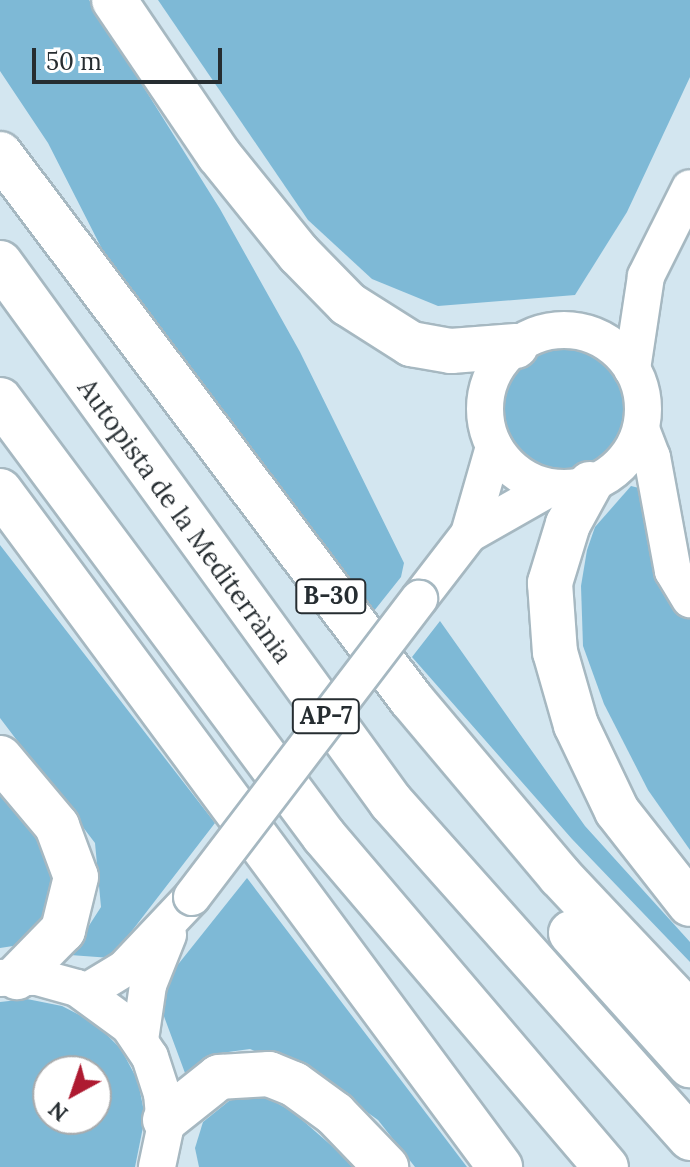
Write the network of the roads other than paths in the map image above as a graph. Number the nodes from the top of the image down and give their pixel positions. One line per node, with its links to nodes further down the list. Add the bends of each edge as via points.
1 (114, 0): 8 (highway, via 219,155 299,254 348,304 411,344 451,351)
2 (0, 154): 26 (highway, B-30, via 411,699 590,909)
3 (690, 188): 6 (street)
4 (0, 207): 28 (highway, via 427,765)
5 (0, 263): 29 (highway, Autopista de la Mediterrània / AP-7, via 391,802)
6 (646, 276): 7 (street, via 603,316); 9 (street)
7 (574, 330): 8 (street, via 548,331); 9 (street, via 603,340)
8 (516, 346): 12 (street, via 498,364 487,388 486,422)
9 (632, 369): 11 (street, via 642,392)
10 (0, 400): 23 (highway, AP-7, via 235,720)
11 (641, 429): 13 (street, via 631,453); 15 (street)
12 (494, 447): 13 (street, via 517,473); 16 (street)
13 (584, 481): 15 (street, via 641,471); 16 (street); 19 (highway, via 557,551 550,618 563,686)
14 (0, 491): 32 (highway)
15 (658, 493): 17 (street, via 673,571)
16 (469, 534): 22 (street, bridge)
17 (690, 599)
18 (0, 758): 24 (highway, via 57,826 76,877 63,930)
19 (594, 766): 20 (highway, via 650,842); 21 (highway, via 642,849)
20 (690, 883)
21 (690, 904)
22 (183, 910): 25 (street, via 124,969); 27 (street, via 148,985)
23 (417, 951): 33 (highway); 34 (highway, AP-7)
24 (8, 977): 25 (street, via 48,979)
25 (86, 992): 27 (street, via 116,1013)
26 (690, 1014)
27 (140, 1040): 30 (street, via 157,1074)
28 (690, 1065)
29 (690, 1138)
30 (161, 1154): 31 (highway, via 219,1077 269,1074 316,1100)
31 (383, 1164)
32 (500, 1167)
33 (573, 1167)
34 (606, 1167)

